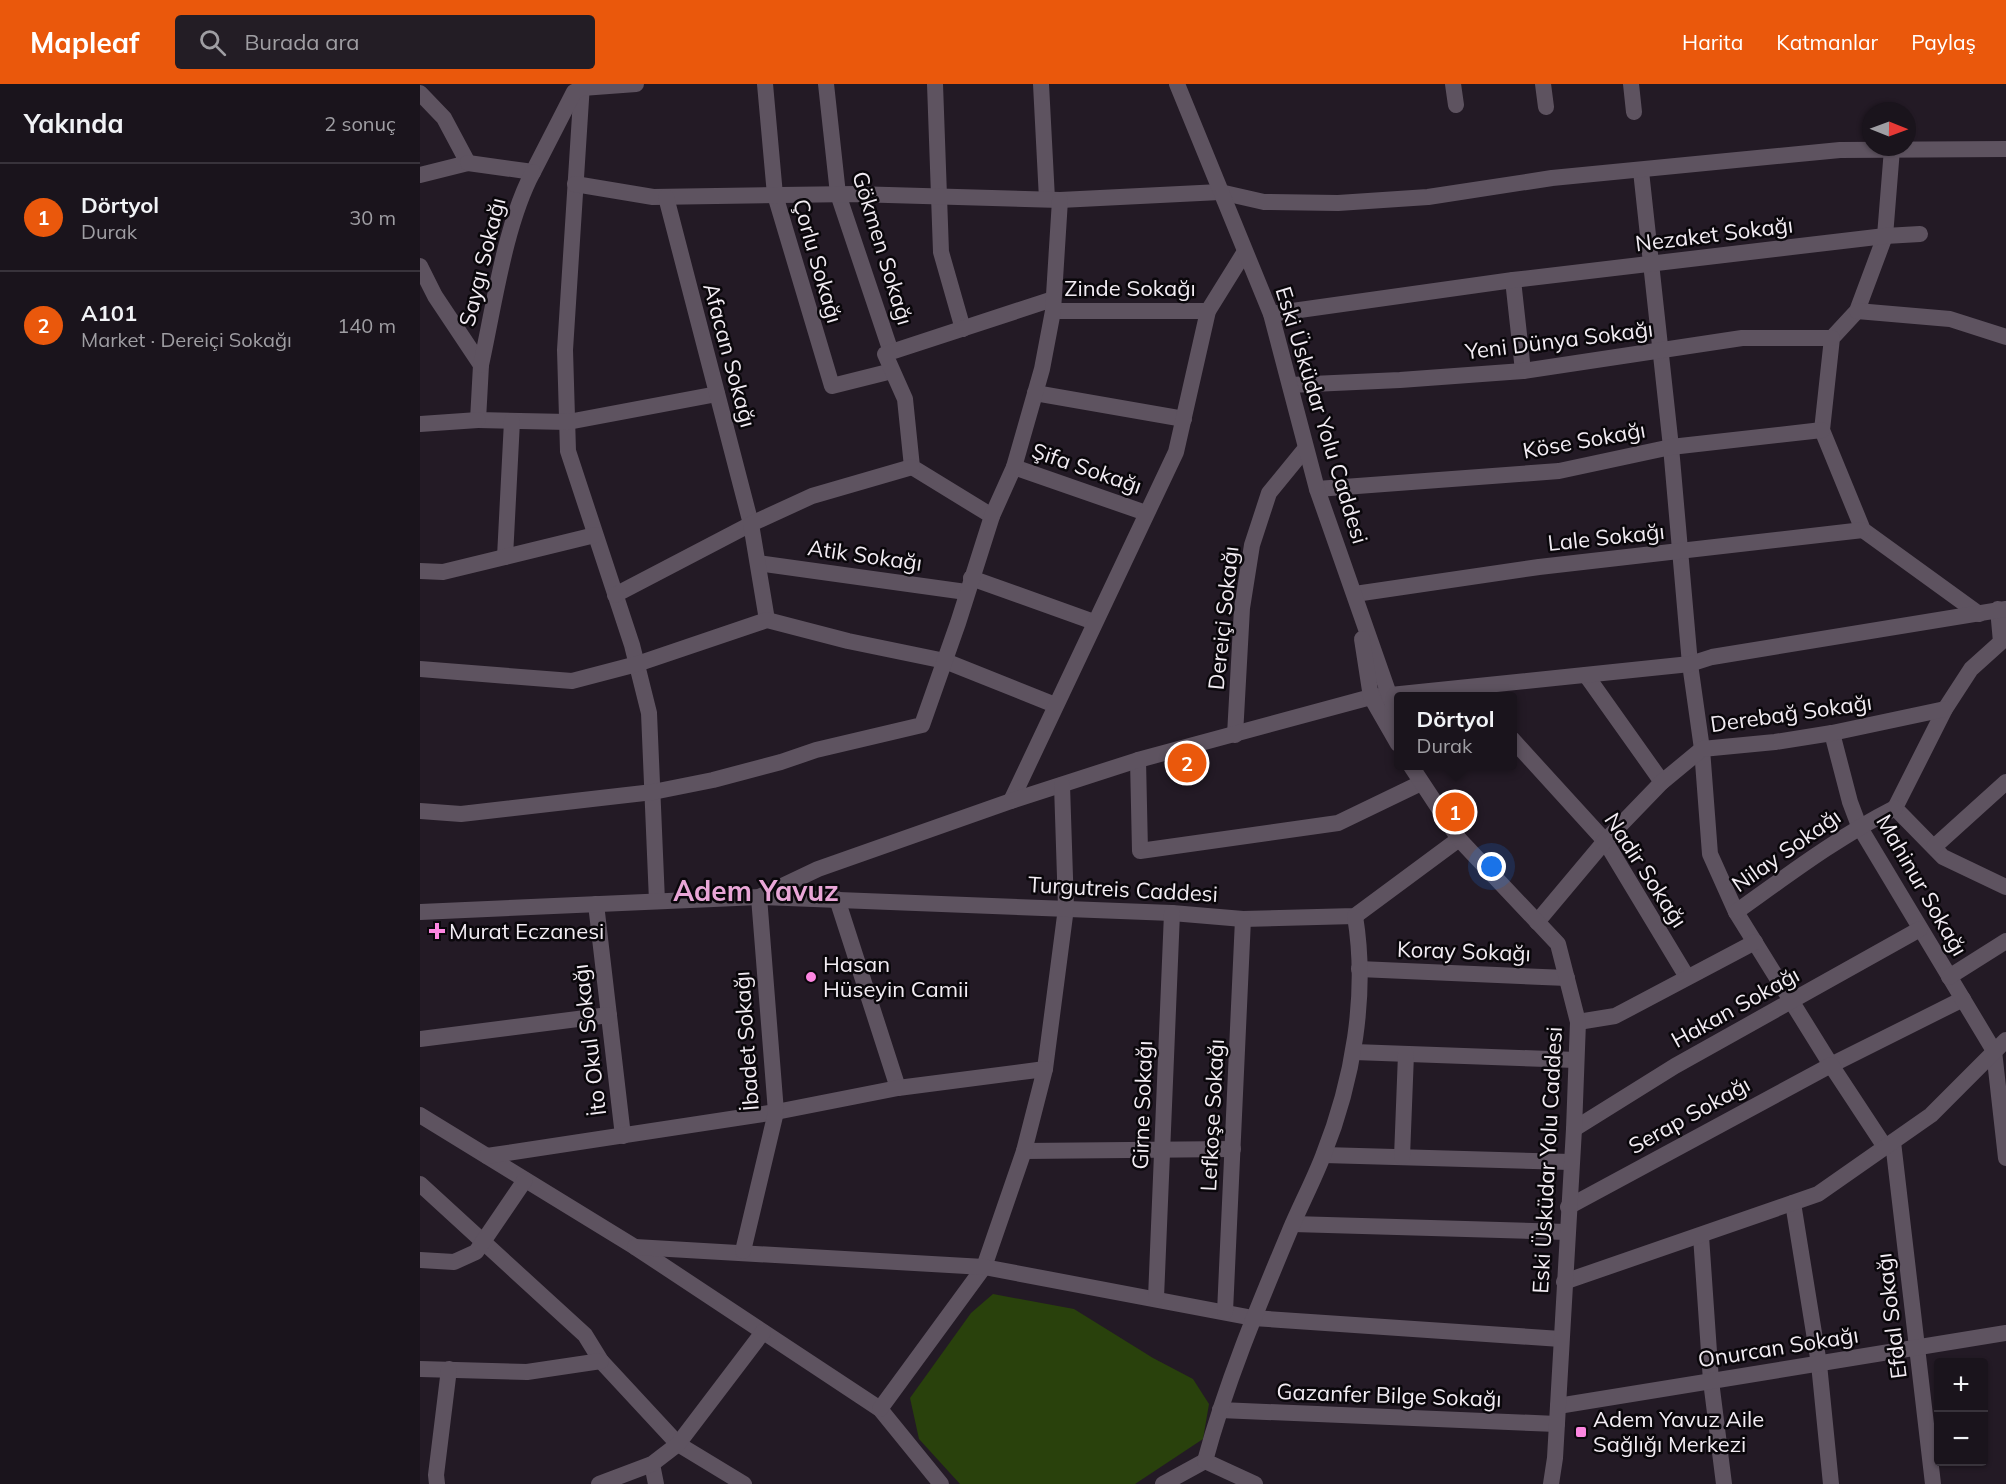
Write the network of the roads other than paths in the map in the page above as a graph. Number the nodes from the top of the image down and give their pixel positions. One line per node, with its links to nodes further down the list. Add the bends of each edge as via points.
1 (636, 84): 10 (street)
2 (765, 84): 26 (street, Çorlu Sokağı)
3 (826, 84): 25 (street, Gökmen Sokağı)
4 (935, 84): 27 (street)
5 (1041, 84): 29 (street)
6 (1177, 84): 24 (street, Eski Üsküdar Yolu Caddesi)
7 (1453, 84): 12 (street)
8 (1544, 84): 13 (street)
9 (1631, 84): 14 (street)
10 (582, 86): 21 (street, Saygı Sokağı, via 574,92); 23 (street)
11 (420, 93): 19 (street, via 444,118)
12 (1456, 105)
13 (1546, 107)
14 (1634, 112)
15 (1916, 149): 16 (street)
16 (2006, 149)
17 (1862, 150): 20 (street)
18 (1891, 156): 31 (street)
19 (468, 163): 21 (street); 22 (street)
20 (1641, 171): 24 (street, via 1552,178 1380,201 1264,202); 33 (street)
21 (533, 172): 45 (street, Saygı Sokağı, via 522,192)
22 (420, 175)
23 (575, 184): 28 (street); 54 (street, via 565,350)
24 (1220, 192): 29 (street); 32 (street, Eski Üsküdar Yolu Caddesi)
25 (838, 194): 26 (street); 27 (street); 44 (street, Gökmen Sokağı)
26 (775, 195): 28 (street); 46 (street, Çorlu Sokağı, via 832,386)
27 (940, 196): 29 (street); 40 (street, via 941,252)
28 (666, 197): 50 (street, Afacan Sokağı)
29 (1054, 200): 36 (street)
30 (1920, 234): 31 (street, Nezaket Sokağı)
31 (1885, 236): 33 (street, Nezaket Sokağı); 38 (street)
32 (1244, 253): 37 (street); 39 (street, Eski Üsküdar Yolu Caddesi)
33 (1651, 264): 35 (street, Nezaket Sokağı); 43 (street)
34 (420, 266): 45 (street)
35 (1513, 280): 39 (street, Nezaket Sokağı); 47 (street)
36 (1053, 305): 37 (street, Zinde Sokağı); 40 (street, Zinde Sokağı); 49 (street)
37 (1208, 310): 51 (street)
38 (1857, 311): 41 (street, via 1950,319); 42 (street)
39 (1271, 314): 48 (street, Eski Üsküdar Yolu Caddesi)
40 (963, 329): 44 (street, Zinde Sokağı)
41 (2006, 337)
42 (1832, 338): 43 (street, Yeni Dünya Sokağı, via 1742,338); 56 (street)
43 (1661, 350): 47 (street, Yeni Dünya Sokağı); 57 (street)
44 (891, 352): 46 (street, Gökmen Sokağı, via 885,354)
45 (481, 365): 52 (street, Saygı Sokağı)
46 (892, 371): 59 (street, via 905,399)
47 (1523, 371): 48 (street, Yeni Dünya Sokağı)
48 (1290, 385): 58 (street, Eski Üsküdar Yolu Caddesi)
49 (1035, 393): 51 (street); 60 (street)
50 (717, 394): 54 (street); 64 (street, Afacan Sokağı)
51 (1184, 419): 62 (street, via 1176,452)
52 (478, 420): 53 (street); 55 (street)
53 (512, 421): 54 (street); 68 (street)
54 (568, 422): 66 (street, via 568,451)
55 (421, 429)
56 (1822, 430): 57 (street, Köse Sokağı); 65 (street)
57 (1671, 447): 61 (street, Köse Sokağı, via 1559,471); 67 (street)
58 (1305, 449): 61 (street, Eski Üsküdar Yolu Caddesi); 92 (street, Dereiçi Sokağı, via 1269,493 1252,545 1242,608)
59 (912, 467): 63 (street); 64 (street, via 812,496)
60 (1014, 467): 62 (street, Şifa Sokağı); 63 (street)
61 (1317, 489): 72 (street, Eski Üsküdar Yolu Caddesi)
62 (1146, 513): 77 (street)
63 (992, 516): 71 (street)
64 (751, 524): 69 (street, Afacan Sokağı); 73 (street)
65 (1863, 530): 67 (street, Lale Sokağı); 75 (street)
66 (595, 535): 68 (street); 73 (street)
67 (1680, 552): 72 (street, Lale Sokağı, via 1539,567); 81 (street)
68 (505, 557): 70 (street, via 443,572)
69 (758, 563): 71 (street, Atik Sokağı); 76 (street, Afacan Sokağı)
70 (420, 571)
71 (968, 585): 77 (street, Atik Sokağı); 79 (street)
72 (1355, 594): 85 (street, Eski Üsküdar Yolu Caddesi); 87 (street, Eski Üsküdar Yolu Caddesi)
73 (615, 595): 80 (street)
74 (2002, 609): 75 (street); 78 (street)
75 (1979, 614): 81 (street, via 1712,657)
76 (767, 620): 79 (street); 80 (street)
77 (1094, 622): 88 (street)
78 (2003, 646): 90 (street, via 1971,669)
79 (945, 661): 88 (street); 102 (street, via 922,725)
80 (637, 664): 82 (street, via 572,681); 102 (street, via 649,713)
81 (1690, 664): 83 (street); 95 (street)
82 (420, 669)
83 (1586, 675): 84 (street); 98 (street)
84 (1476, 692)
85 (1389, 696): 86 (street); 87 (street); 89 (street, Eski Üsküdar Yolu Caddesi)
86 (1394, 696)
87 (1371, 697): 92 (street); 93 (street, Eski Üsküdar Yolu Caddesi)
88 (1055, 705): 103 (street)
89 (1394, 709)
90 (1945, 709): 91 (street, Derebağ Sokağı); 104 (street)
91 (1832, 733): 95 (street, Derebağ Sokağı); 106 (street, Mahinur Sokağı)
92 (1235, 735): 96 (street)
93 (1394, 737)
94 (1517, 745): 108 (street, Nadir Sokağı)
95 (1702, 748): 98 (street, Derebağ Sokağı); 117 (street, via 1710,854)
96 (1138, 760): 100 (street, via 1140,851 1338,823); 101 (street)
97 (1415, 770): 100 (street, Eski Üsküdar Yolu Caddesi)
98 (1662, 782): 108 (street, Derebağ Sokağı)
99 (2006, 782): 109 (street)
100 (1421, 783): 107 (street, Eski Üsküdar Yolu Caddesi)
101 (1062, 784): 103 (street); 115 (street)
102 (653, 792): 105 (street, via 461,814); 113 (street)
103 (1011, 801): 111 (street, via 818,869)
104 (1895, 808): 106 (street, Nilay Sokağı); 109 (street)
105 (420, 811)
106 (1859, 826): 117 (street, Nilay Sokağı); 122 (street, Mahinur Sokağı)
107 (1459, 839): 119 (street); 121 (street, Eski Üsküdar Yolu Caddesi)
108 (1605, 841): 121 (street, Derebağ Sokağı); 126 (street, Nadir Sokağı)
109 (1934, 847): 110 (street, via 1943,857)
110 (2006, 887)
111 (759, 897): 112 (street, Turgutreis Caddesi); 113 (street, Turgutreis Caddesi); 141 (street, İbadet Sokağı)
112 (837, 899): 115 (street, Turgutreis Caddesi); 140 (street)
113 (657, 901): 114 (street, Turgutreis Caddesi)
114 (596, 904): 116 (street, Turgutreis Caddesi); 131 (street, İto Okul Sokağı)
115 (1066, 908): 118 (street, Turgutreis Caddesi); 139 (street)
116 (420, 912)
117 (1736, 912): 124 (street)
118 (1172, 913): 120 (street, Turgutreis Caddesi); 146 (street, Girne Sokağı)
119 (1355, 916): 120 (street, Turgutreis Caddesi); 125 (street, via 1361,951)
120 (1243, 920): 147 (street, Lefkoşe Sokağı)
121 (1537, 922): 128 (street, Eski Üsküdar Yolu Caddesi, via 1558,944)
122 (1920, 929): 127 (street, Mahinur Sokağı); 130 (street, Hakan Sokağı)
123 (2006, 941): 127 (street)
124 (1755, 942): 126 (street); 130 (street)
125 (1359, 969): 128 (street, Koray Sokağı); 135 (street)
126 (1687, 977): 132 (street, via 1615,1016)
127 (1949, 977): 129 (street, Mahinur Sokağı)
128 (1566, 978): 132 (street, Eski Üsküdar Yolu Caddesi)
129 (1963, 999): 134 (street, Mahinur Sokağı); 138 (street, Serap Sokağı)
130 (1791, 1002): 138 (street); 143 (street, Hakan Sokağı, via 1675,1066)
131 (609, 1015): 133 (street); 144 (street, İto Okul Sokağı)
132 (1578, 1022): 137 (street, Eski Üsküdar Yolu Caddesi)
133 (420, 1039)
134 (2000, 1045): 145 (street, via 1931,1115); 152 (street)
135 (1354, 1052): 136 (street); 149 (street)
136 (1406, 1054): 137 (street); 151 (street)
137 (1576, 1060): 143 (street, Eski Üsküdar Yolu Caddesi)
138 (1831, 1065): 145 (street); 157 (street, Serap Sokağı)
139 (1045, 1069): 140 (street); 148 (street)
140 (898, 1088): 141 (street)
141 (776, 1112): 144 (street); 163 (street, İbadet Sokağı)
142 (420, 1115): 150 (street)
143 (1574, 1129): 153 (street, Eski Üsküdar Yolu Caddesi)
144 (623, 1136): 150 (street)
145 (1889, 1145): 156 (street, via 1818,1194); 173 (street, Efdal Sokağı)
146 (1162, 1149): 147 (street); 148 (street); 167 (street, Girne Sokağı)
147 (1233, 1149): 168 (street, Lefkoşe Sokağı)
148 (1024, 1151): 165 (street)
149 (1324, 1155): 151 (street); 158 (street)
150 (487, 1156): 154 (street)
151 (1402, 1157): 153 (street)
152 (2006, 1158)
153 (1571, 1162): 157 (street, Eski Üsküdar Yolu Caddesi)
154 (525, 1180): 161 (street); 162 (street)
155 (420, 1184): 161 (street)
156 (1793, 1203): 160 (street); 175 (street)
157 (1568, 1207): 159 (street, Eski Üsküdar Yolu Caddesi)
158 (1293, 1224): 159 (street); 169 (street)
159 (1567, 1232): 166 (street, Eski Üsküdar Yolu Caddesi)
160 (1701, 1236): 166 (street); 178 (street)
161 (482, 1242): 164 (street, via 476,1252 454,1262); 174 (street, via 585,1335)
162 (635, 1247): 163 (street); 170 (street)
163 (742, 1251): 165 (street)
164 (420, 1260)
165 (984, 1267): 167 (street); 180 (street)
166 (1564, 1282): 172 (street, Eski Üsküdar Yolu Caddesi)
167 (1156, 1298): 168 (street)
168 (1225, 1312): 169 (street)
169 (1253, 1318): 172 (street); 181 (street)
170 (763, 1332): 180 (street); 183 (street)
171 (2006, 1333): 173 (street, Onurcan Sokağı)
172 (1562, 1339): 179 (street, Eski Üsküdar Yolu Caddesi)
173 (1918, 1347): 175 (street, Onurcan Sokağı); 196 (street, Efdal Sokağı)
174 (601, 1361): 177 (street, via 527,1372); 183 (street)
175 (1819, 1364): 178 (street, Onurcan Sokağı); 195 (street)
176 (420, 1369): 177 (street)
177 (449, 1369): 187 (street)
178 (1711, 1381): 179 (street, Onurcan Sokağı); 194 (street)
179 (1558, 1406): 182 (street, Eski Üsküdar Yolu Caddesi)
180 (880, 1409): 191 (street)
181 (1220, 1410): 182 (street, Gazanfer Bilge Sokağı); 184 (street)
182 (1557, 1424): 193 (street, Eski Üsküdar Yolu Caddesi)
183 (678, 1444): 185 (street); 190 (street)
184 (1205, 1461): 186 (street); 192 (street)
185 (652, 1464): 188 (street); 189 (street)
186 (1169, 1483)
187 (437, 1484)
188 (599, 1484)
189 (656, 1484)
190 (744, 1484)
191 (941, 1484)
192 (1255, 1484)
193 (1551, 1484)
194 (1724, 1484)
195 (1831, 1484)
196 (1933, 1484)

